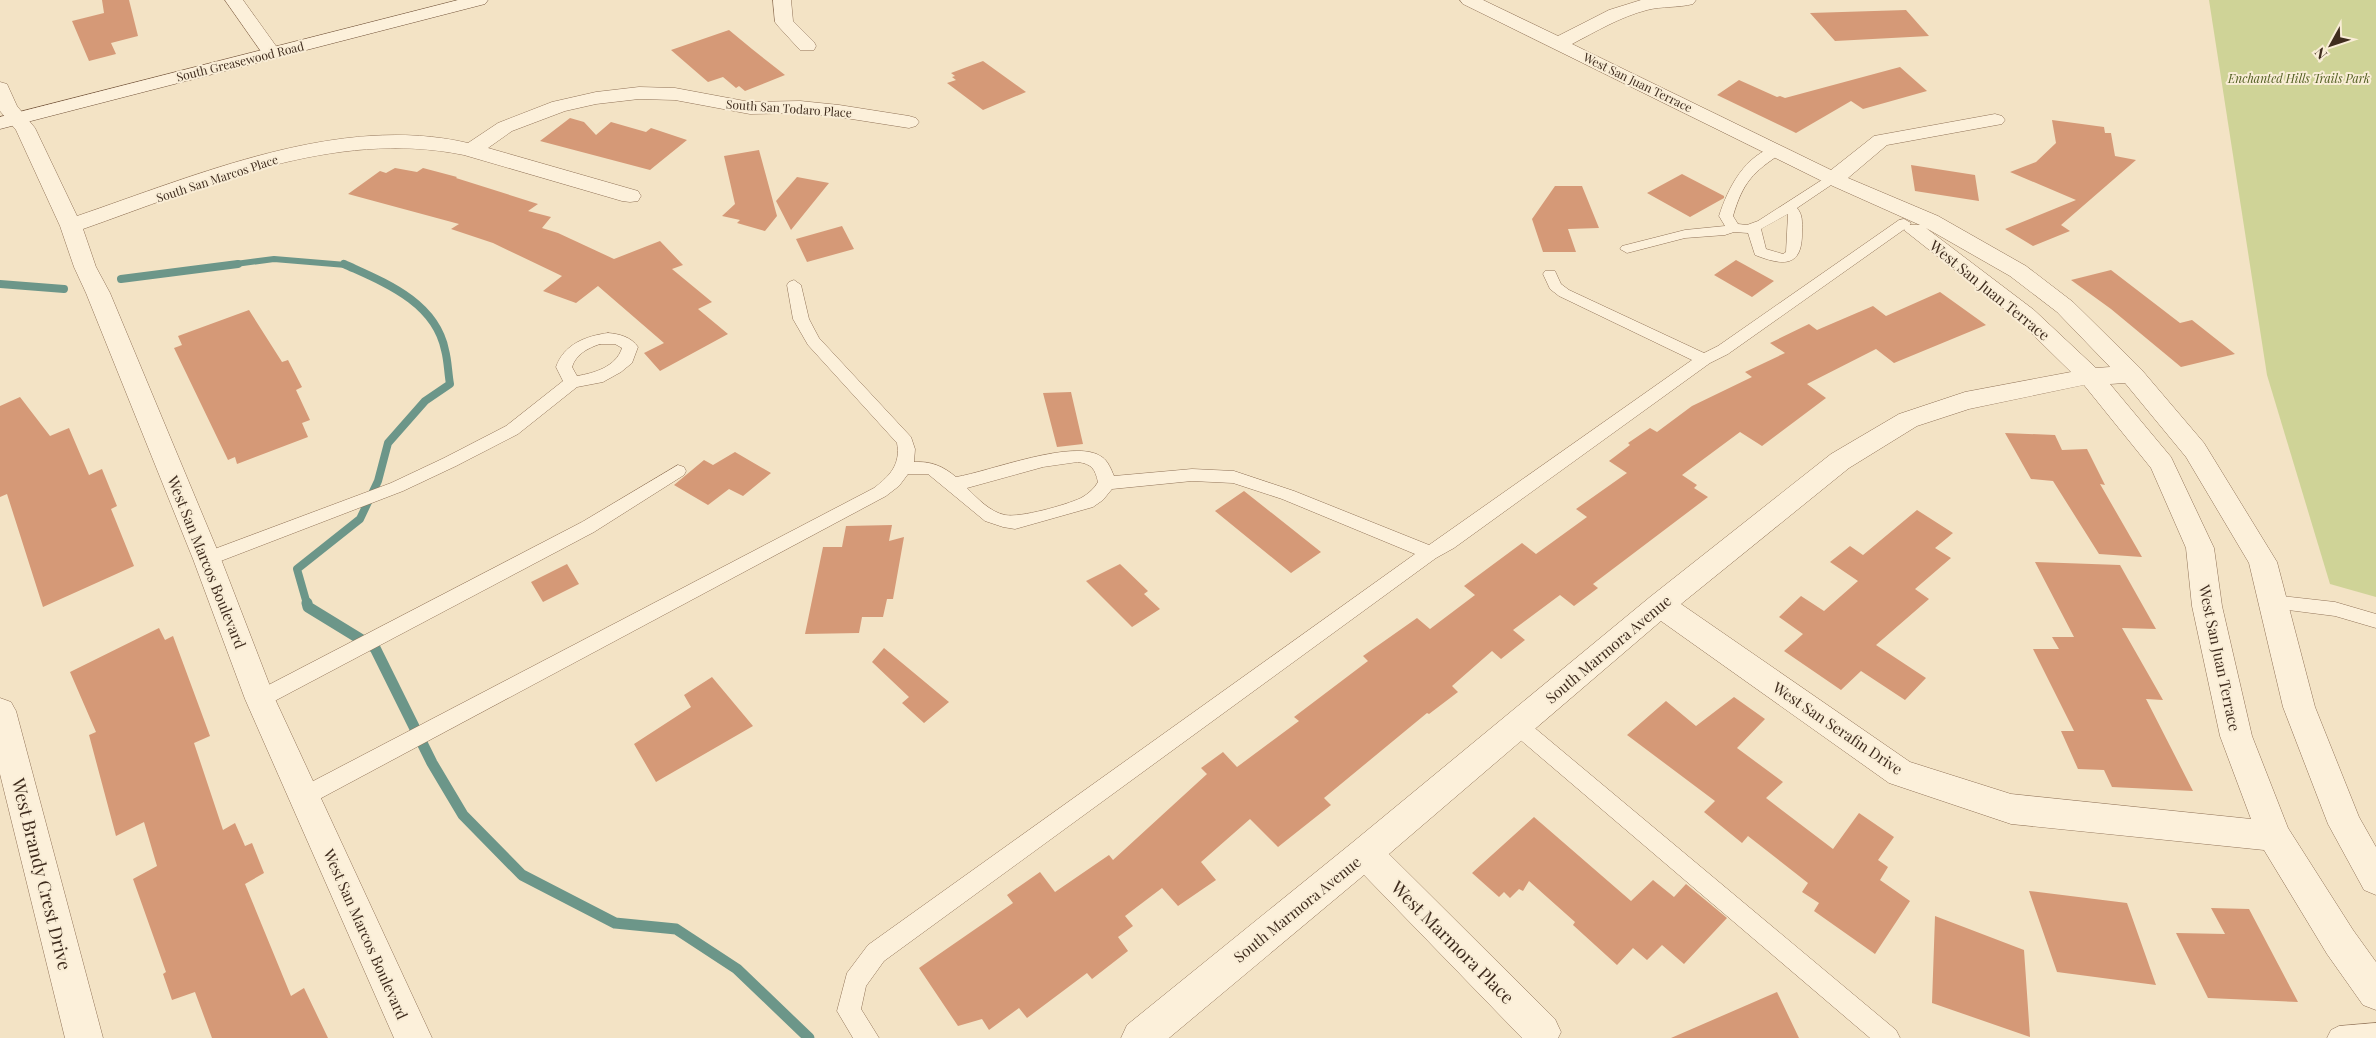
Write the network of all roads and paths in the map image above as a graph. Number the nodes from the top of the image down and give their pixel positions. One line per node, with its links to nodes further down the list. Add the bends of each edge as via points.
1 (234, 0): 8 (street)
2 (479, 0): 8 (street, South Greasewood Road)
3 (782, 0): 7 (street, via 784,22)
4 (1469, 0): 6 (street, West San Juan Terrace)
5 (1687, 0): 6 (street, via 1647,4 1615,14)
6 (1559, 42): 14 (street, West San Juan Terrace)
7 (807, 46)
8 (272, 53): 11 (street, South Greasewood Road)
9 (0, 88): 11 (street, West San Marcos Boulevard, via 8,108)
10 (1995, 120): 15 (street, via 1881,140)
11 (8, 121): 19 (street, West San Marcos Boulevard, via 25,128)
12 (909, 122): 13 (street, South San Todaro Place, via 839,111 800,107 750,108 675,94 639,93 559,106 505,127)
13 (472, 150): 16 (street, South San Marcos Place); 19 (street, South San Marcos Place, via 439,144 388,142 272,158)
14 (1777, 150): 15 (street, West San Juan Terrace); 21 (lane, via 1738,180 1726,216)
15 (1833, 179): 17 (lane); 18 (street, West San Juan Terrace); 27 (street, West San Juan Terrace, via 1930,221 2018,271 2065,307)
16 (630, 196)
17 (1789, 207): 20 (lane); 20 (lane, via 1795,214 1795,251 1790,258 1779,260 1760,252)
18 (1904, 223): 25 (lane, via 1723,350); 26 (street, West San Juan Terrace, via 2026,315)
19 (71, 226): 34 (street, West San Marcos Boulevard, via 85,267)
20 (1753, 227): 21 (lane)
21 (1733, 228): 22 (lane, via 1685,234)
22 (1627, 248)
23 (1550, 274): 25 (lane, via 1555,286 1564,293)
24 (794, 285): 29 (lane, via 800,319 813,341 905,441 908,449)
25 (1704, 359): 33 (lane)
26 (2090, 376): 27 (street, South Marmora Avenue); 36 (street, South Marmora Avenue, via 1966,401 1908,420 1840,461); 42 (street, West San Juan Terrace, via 2162,464 2200,548 2207,606 2236,736)
27 (2132, 376): 35 (street, West San Juan Terrace, via 2195,450 2230,505 2263,562)
28 (572, 382): 34 (lane, via 512,430 450,462 397,487)
29 (903, 468): 32 (lane, via 932,469); 41 (lane, via 880,492)
30 (678, 471): 38 (lane, via 588,526)
31 (1107, 483): 32 (lane, via 1102,469 1094,460 1063,458); 32 (lane, via 1089,503 1015,522 993,517 977,508); 33 (lane, via 1192,475 1234,477 1288,495)
32 (953, 484)
33 (1430, 553): 50 (lane, via 876,953 855,981 849,1011)
34 (207, 559): 38 (street, West San Marcos Boulevard)
35 (2272, 602): 37 (lane, via 2335,609); 44 (street, West San Juan Terrace, via 2299,707 2319,761 2345,824)
36 (1660, 605): 40 (street, South Marmora Avenue); 42 (street, West San Serafin Drive, via 1900,773 2011,809)
37 (2376, 621)
38 (260, 698): 41 (street, West San Marcos Boulevard)
39 (0, 711): 48 (street, West Brandy Crest Drive)
40 (1517, 725): 43 (street, South Marmora Avenue); 52 (lane)
41 (305, 796): 49 (street, West San Marcos Boulevard)
42 (2274, 836): 45 (street, West San Juan Terrace, via 2340,942)
43 (1365, 853): 46 (street, West Marmora Place); 51 (street, South Marmora Avenue)
44 (2376, 879)
45 (2376, 992)
46 (1542, 1032)
47 (2376, 1035): 53 (lane)
48 (84, 1038)
49 (413, 1038)
50 (867, 1038)
51 (1140, 1038)
52 (1888, 1038)
53 (2339, 1038)

